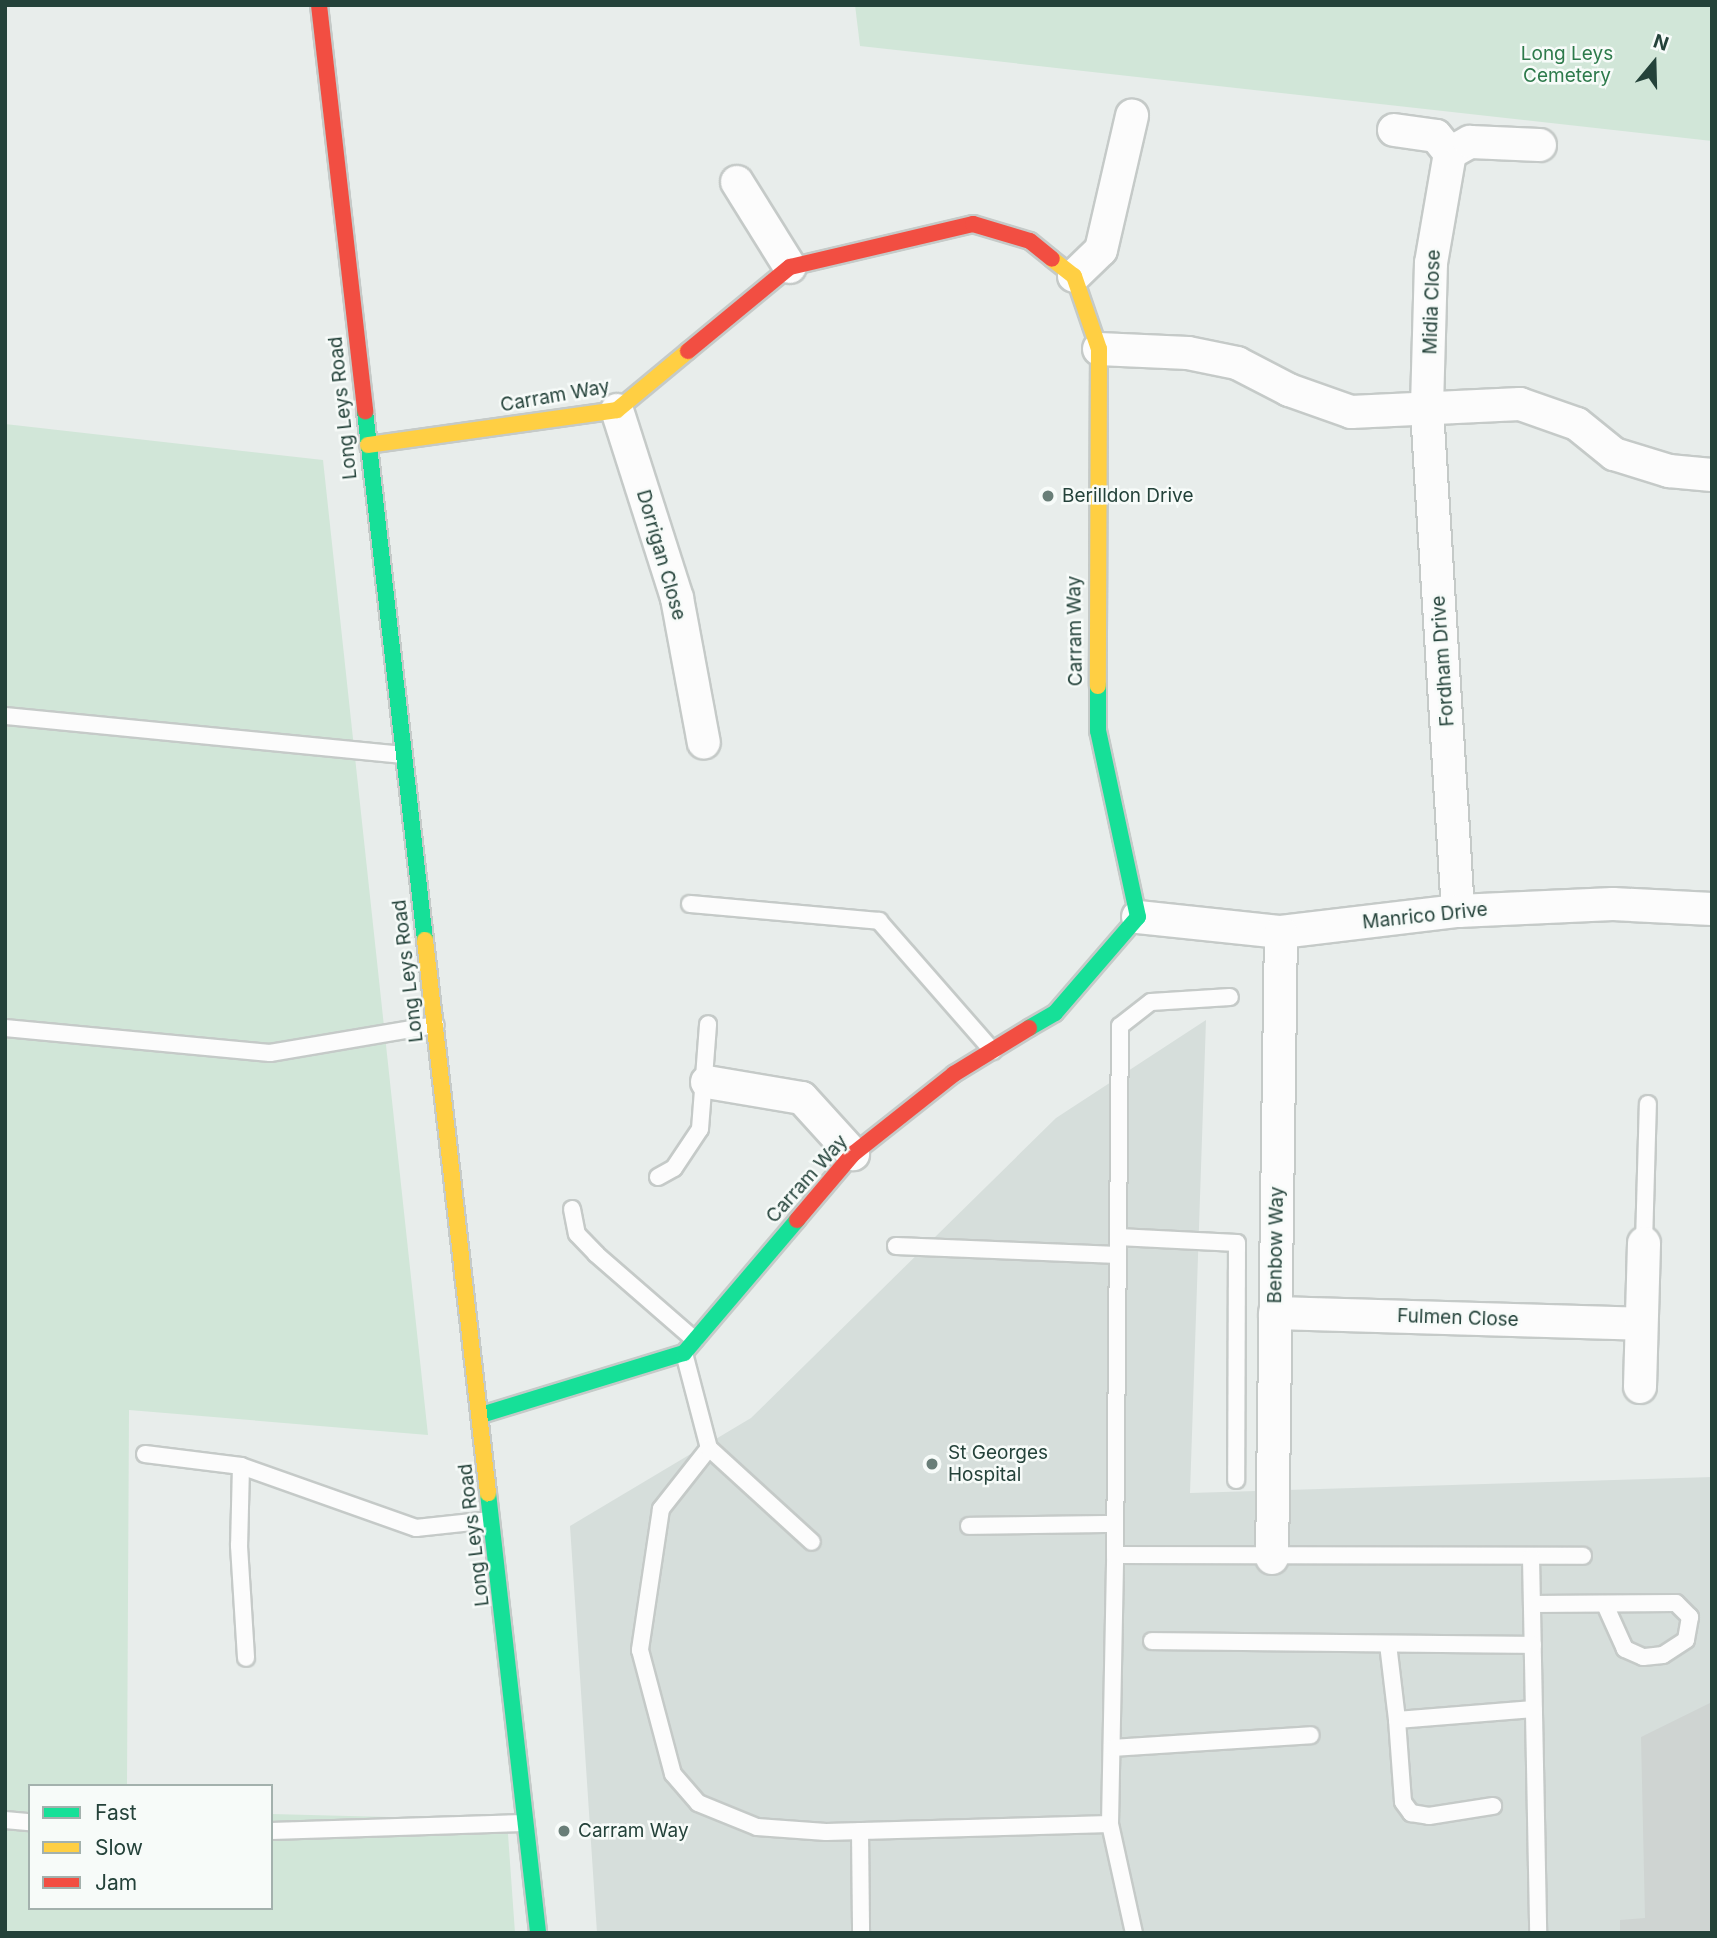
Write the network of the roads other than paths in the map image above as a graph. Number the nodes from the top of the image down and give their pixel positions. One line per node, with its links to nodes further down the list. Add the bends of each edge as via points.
1 (319, 5): 12 (street, Long Leys Road)
2 (1132, 116): 8 (street, via 1101,250)
3 (1394, 130): 5 (street, via 1436,136)
4 (1539, 145): 5 (street, via 1470,142)
5 (1450, 153): 11 (street, Midia Close, via 1430,263)
6 (737, 182): 7 (street)
7 (790, 267): 8 (street, Carram Way, via 973,224 1030,241); 10 (street, Carram Way)
8 (1074, 276): 9 (street, Carram Way)
9 (1099, 349): 11 (street, via 1188,354 1237,363 1289,390 1351,412); 20 (street, Carram Way, via 1098,731)
10 (617, 410): 12 (street, Carram Way); 15 (street, Dorrigan Close, via 677,598)
11 (1427, 410): 13 (street, via 1520,404 1577,424 1614,454 1670,471); 19 (street, Fordham Drive)
12 (368, 445): 16 (street, Long Leys Road)
13 (1712, 475)
14 (5, 716): 16 (lane)
15 (704, 743)
16 (404, 755): 24 (street, Long Leys Road)
17 (690, 904): 26 (lane, via 879,921)
18 (1712, 909): 19 (street, Manrico Drive, via 1613,904)
19 (1458, 911): 21 (street, Manrico Drive)
20 (1138, 918): 21 (street, Manrico Drive); 26 (street, Carram Way, via 1055,1013)
21 (1281, 932): 36 (street, Benbow Way)
22 (1230, 997): 32 (lane, via 1151,1002 1120,1026)
23 (708, 1024): 27 (lane)
24 (436, 1025): 25 (lane, via 270,1053); 41 (street, Long Leys Road)
25 (5, 1028)
26 (993, 1051): 29 (street, Carram Way)
27 (707, 1082): 29 (street, via 802,1098); 30 (lane, via 694,1144)
28 (1648, 1104): 33 (lane)
29 (853, 1154): 38 (street, Carram Way)
30 (658, 1177)
31 (572, 1209): 38 (lane, via 577,1234)
32 (1118, 1237): 35 (lane); 45 (lane, via 1237,1243)
33 (1644, 1243): 37 (street)
34 (896, 1246): 35 (lane)
35 (1118, 1255): 47 (lane)
36 (1275, 1313): 37 (street, Fulmen Close); 53 (street, Benbow Way)
37 (1641, 1324): 40 (street)
38 (695, 1340): 39 (street, Carram Way)
39 (684, 1353): 41 (street); 42 (lane)
40 (1640, 1387)
41 (481, 1415): 46 (street, Long Leys Road)
42 (709, 1448): 49 (lane); 70 (lane, via 661,1509 641,1626 640,1650 673,1774 698,1803 757,1827)
43 (145, 1454): 44 (lane)
44 (241, 1466): 46 (lane, via 416,1528); 59 (lane, via 239,1546)
45 (1236, 1480)
46 (493, 1520): 67 (street, Long Leys Road)
47 (1115, 1524): 48 (lane); 50 (lane)
48 (969, 1527)
49 (812, 1542)
50 (1115, 1555): 53 (lane); 63 (lane)
51 (1583, 1556): 52 (lane)
52 (1531, 1557): 53 (lane); 54 (lane)
53 (1272, 1558)
54 (1532, 1604): 55 (lane); 58 (lane)
55 (1606, 1606): 55 (lane, via 1676,1603 1690,1616 1686,1640 1663,1655 1643,1657 1625,1649)
56 (1152, 1641): 57 (lane)
57 (1388, 1644): 58 (lane); 61 (lane)
58 (1533, 1645): 60 (lane)
59 (246, 1658)
60 (1534, 1709): 61 (lane); 74 (lane)
61 (1397, 1720): 64 (lane, via 1403,1802 1411,1813 1429,1816)
62 (1311, 1735): 63 (lane)
63 (1112, 1748): 68 (lane)
64 (1493, 1806)
65 (5, 1820): 66 (lane)
66 (28, 1822)
67 (528, 1823): 69 (lane); 71 (street, Long Leys Road)
68 (1110, 1825): 70 (lane); 73 (lane)
69 (273, 1831)
70 (860, 1831): 72 (lane)
71 (538, 1933)
72 (861, 1933)
73 (1134, 1933)
74 (1538, 1933)

